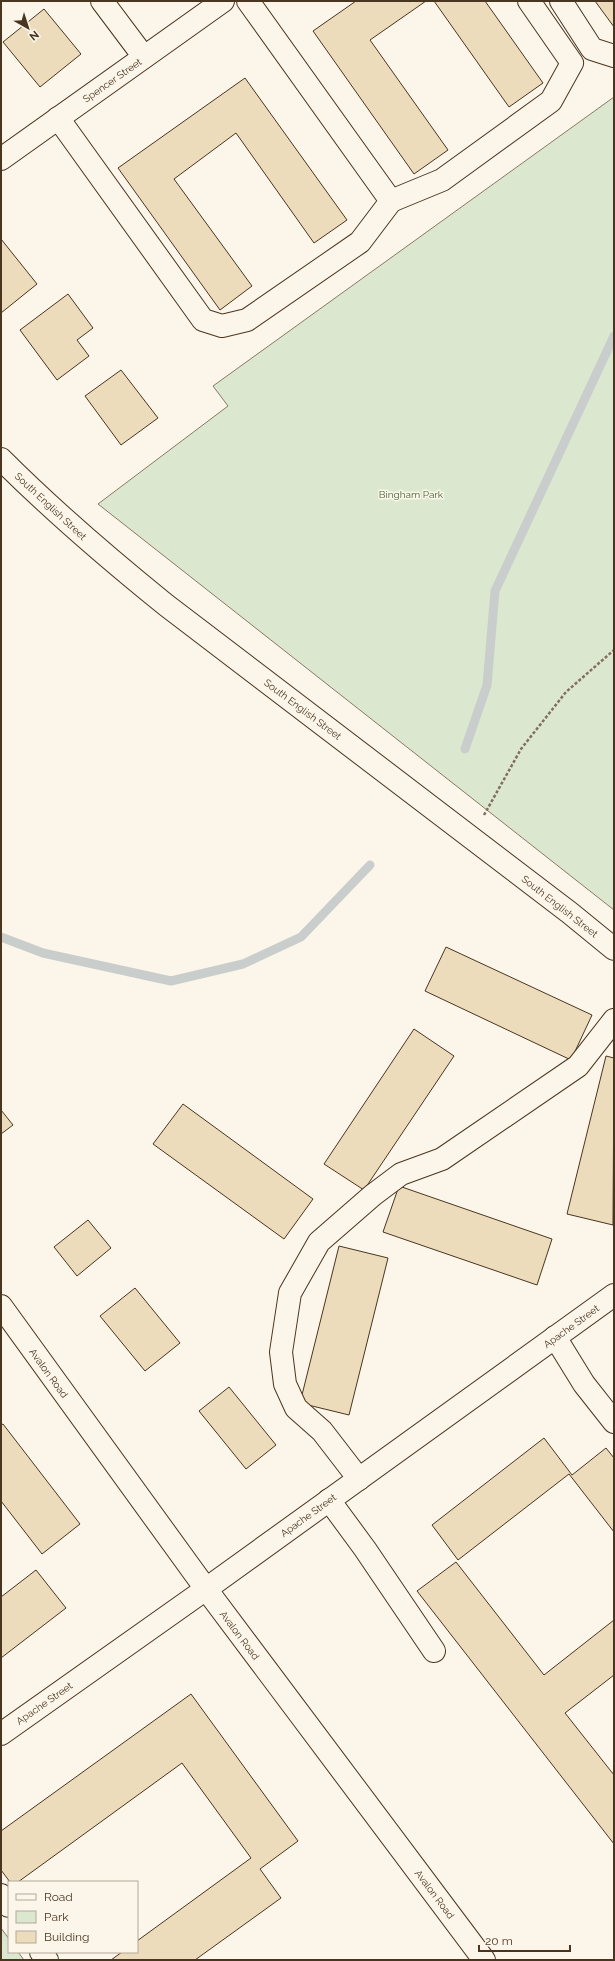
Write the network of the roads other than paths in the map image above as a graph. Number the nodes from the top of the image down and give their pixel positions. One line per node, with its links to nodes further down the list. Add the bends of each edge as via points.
1 (102, 1): 8 (street)
2 (223, 1): 8 (street, Spencer Street)
3 (248, 1): 12 (street)
4 (528, 1): 9 (street)
5 (561, 1): 6 (street)
6 (592, 49): 7 (street); 9 (street)
7 (614, 56)
8 (144, 57): 10 (street, Spencer Street)
9 (572, 63): 12 (street, via 551,101 442,180)
10 (58, 118): 11 (street, Spencer Street); 12 (street, via 203,320 222,326 247,320 360,242)
11 (1, 159)
12 (391, 201)
13 (1, 459): 14 (street, South English Street, via 59,515 166,605)
14 (614, 948)
15 (614, 1020): 20 (street, via 578,1066 442,1159 400,1174 373,1195 319,1242 297,1280 290,1293 281,1352 285,1384 296,1408 322,1431)
16 (614, 1295): 18 (street, Apache Street)
17 (1, 1306): 22 (street, Avalon Road)
18 (555, 1337): 19 (street, via 584,1384); 20 (street, Apache Street)
19 (614, 1422)
20 (359, 1479): 21 (street, Apache Street)
21 (329, 1500): 22 (street, Apache Street); 23 (street, via 365,1548)
22 (206, 1589): 24 (street, Apache Street); 27 (street, Avalon Road)
23 (434, 1651)
24 (1, 1734)
25 (1, 1895): 26 (street)
26 (8, 1905)
27 (484, 1960)

